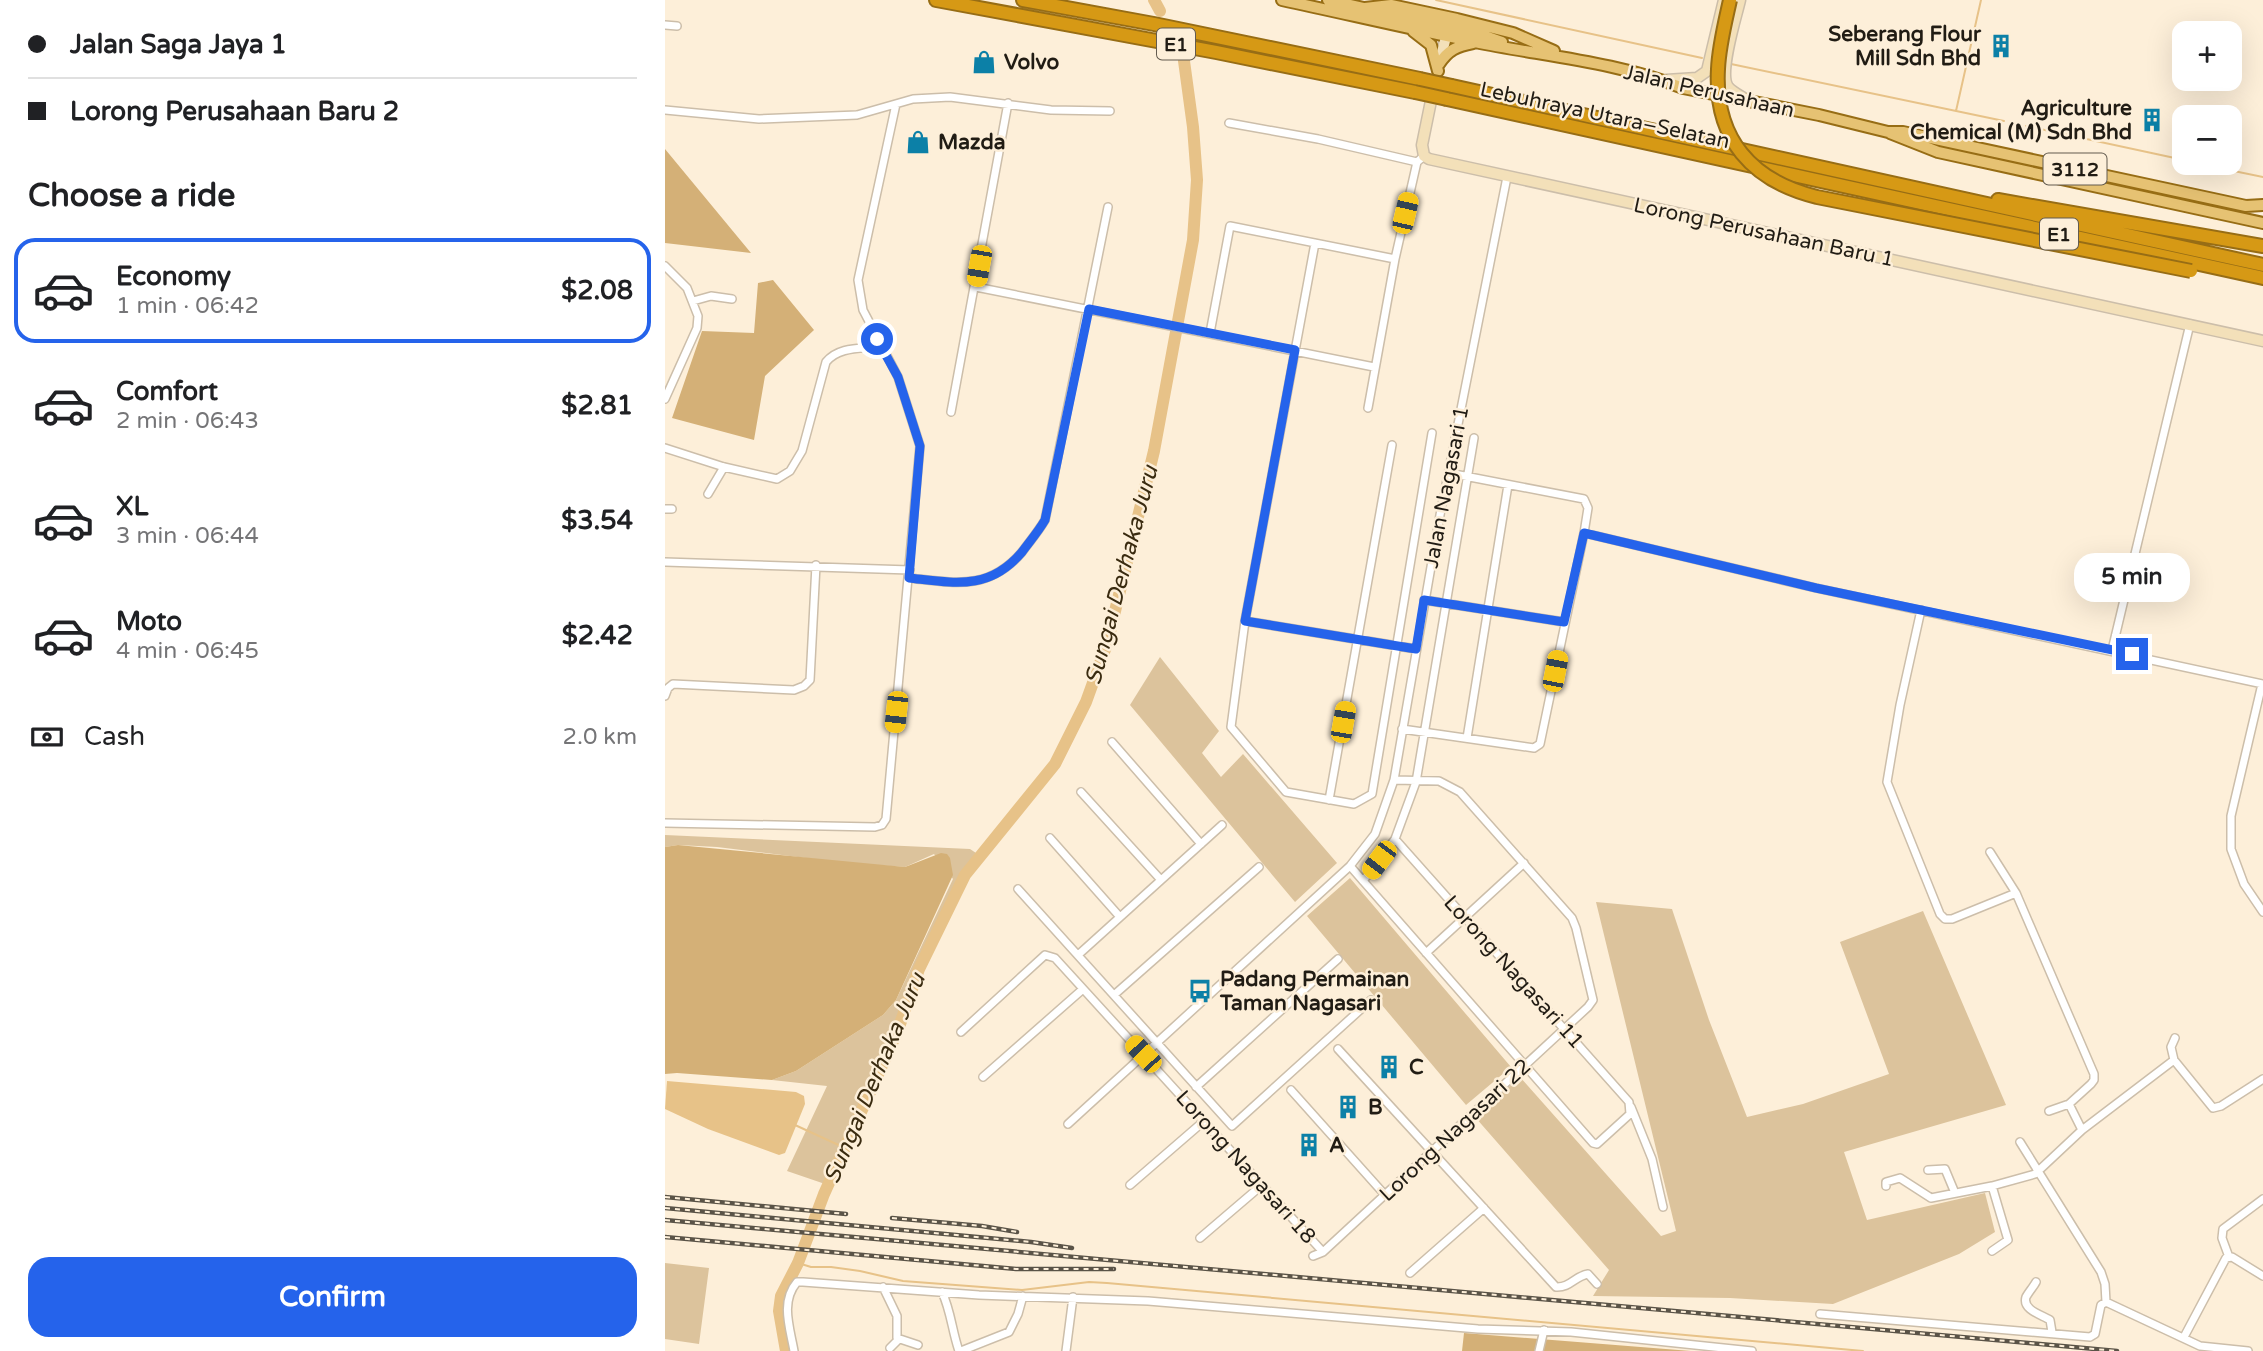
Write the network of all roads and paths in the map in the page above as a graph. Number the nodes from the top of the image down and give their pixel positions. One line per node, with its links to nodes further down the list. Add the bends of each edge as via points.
1 (936, 0): 37 (highway, Lebuhraya Utara–Selatan / E1, bridge, via 1415,92)
2 (1023, 0): 28 (highway, Lebuhraya Utara–Selatan / E1, bridge, via 1517,98)
3 (1282, 0): 10 (main road, Jalan Perusahaan / 3112)
4 (1328, 0): 11 (main road, via 1366,8 1391,5)
5 (1724, 0): 16 (street, via 1705,74 1692,80)
6 (1731, 0): 37 (highway, bridge, via 1719,59 1722,115 1745,157 1764,176 1789,190 2191,271)
7 (1740, 0): 17 (street, via 1725,79 1732,91)
8 (665, 25): 9 (street)
9 (677, 26)
10 (1406, 27): 11 (main road, Jalan Perusahaan / 3112); 15 (main road, via 1431,46)
11 (1451, 27): 12 (main road, Jalan Perusahaan / 3112); 13 (main road, Jalan Perusahaan / 3112); 14 (main road, via 1513,33); 15 (street)
12 (1475, 42): 13 (main road, Jalan Perusahaan / 3112); 15 (main road, via 1453,48)
13 (1531, 52): 14 (main road, Jalan Perusahaan / 3112)
14 (1569, 58): 16 (main road, Jalan Perusahaan / 3112)
15 (1438, 68): 25 (street)
16 (1662, 80): 17 (main road, Jalan Perusahaan / 3112)
17 (1750, 102): 23 (main road, Jalan Perusahaan / 3112)
18 (1008, 103): 19 (street, via 950,97); 21 (street, via 1051,110); 39 (street)
19 (896, 104): 20 (street, via 857,115 759,119); 46 (street, via 858,280 863,310)
20 (665, 110)
21 (1110, 111)
22 (1230, 123): 25 (street)
23 (1888, 132): 24 (main road, Jalan Perusahaan / 3112); 26 (main road, Jalan Perusahaan / 3112, via 1938,152)
24 (2008, 154): 26 (main road); 29 (main road, Jalan Perusahaan / 3112, via 2246,206)
25 (1421, 159): 27 (street, Lorong Perusahaan Baru 1); 34 (street)
26 (2006, 167): 31 (main road, Jalan Perusahaan / 3112)
27 (1507, 177): 43 (street, Lorong Perusahaan Baru 1); 57 (street, Jalan Nagasari 1)
28 (1966, 201): 33 (highway, via 1995,199); 35 (highway, Lebuhraya Utara–Selatan / E1)
29 (2263, 205)
30 (1108, 207): 42 (street)
31 (2263, 223)
32 (1315, 243): 34 (street); 44 (street, via 1230,226); 47 (street)
33 (2263, 246)
34 (1395, 259): 48 (street)
35 (2263, 265)
36 (665, 266): 41 (street)
37 (2222, 269): 38 (highway, Lebuhraya Utara–Selatan / E1)
38 (2263, 278)
39 (975, 287): 42 (street); 51 (street)
40 (732, 299): 41 (street, via 711,296)
41 (693, 301): 49 (street, via 697,328)
42 (1089, 309): 44 (street); 64 (street, via 1045,520 1038,532 1010,566 991,578 955,583)
43 (2190, 324): 45 (street, Lorong Perusahaan Baru 1); 74 (street)
44 (1210, 334): 47 (street)
45 (2263, 341)
46 (881, 346): 56 (street, via 842,350 826,362 802,451 790,471 777,479); 64 (street, via 898,377 920,446)
47 (1295, 350): 48 (street); 69 (street)
48 (1374, 367): 50 (street)
49 (665, 399)
50 (1368, 408)
51 (951, 412)
52 (1432, 433): 72 (street)
53 (1474, 438): 58 (street)
54 (1392, 446): 71 (street)
55 (665, 448): 56 (street)
56 (724, 467): 60 (street)
57 (1449, 473): 58 (street); 65 (street, Jalan Nagasari 1)
58 (1468, 477): 59 (street); 66 (street)
59 (1508, 485): 61 (street, via 1584,499 1588,508); 67 (street)
60 (708, 494)
61 (1584, 533): 68 (street); 70 (street)
62 (665, 562): 63 (street)
63 (816, 565): 64 (street); 76 (street, via 810,680 804,686 793,690 673,684)
64 (910, 574): 85 (street, via 882,824)
65 (1424, 600): 66 (street); 73 (street, Jalan Nagasari 1)
66 (1446, 603): 67 (street); 78 (street)
67 (1487, 610): 70 (street); 79 (street)
68 (1921, 610): 74 (street); 97 (street, via 1887,782 1945,919)
69 (1245, 621): 71 (street); 84 (street, via 1231,727 1286,792)
70 (1564, 622): 79 (street, via 1540,744 1534,748)
71 (1358, 640): 72 (street); 84 (street)
72 (1397, 646): 73 (street); 84 (street, via 1372,794 1354,804)
73 (1416, 649): 77 (street, Jalan Nagasari 1)
74 (2112, 650): 75 (street)
75 (2263, 684): 98 (street, via 2231,816 2231,849 2244,884)
76 (665, 696)
77 (1402, 729): 78 (street); 81 (street, Jalan Nagasari 1)
78 (1425, 732): 79 (street); 82 (street)
79 (1467, 738)
80 (1112, 742): 89 (street)
81 (1394, 779): 82 (street); 92 (street, Jalan Nagasari 1, via 1375,834)
82 (1416, 782): 88 (street); 91 (street, via 1439,782 1460,792)
83 (1081, 792): 94 (street)
84 (1329, 800)
85 (665, 823)
86 (1222, 825): 89 (street)
87 (1050, 838): 99 (street)
88 (1395, 839): 95 (street); 100 (street, Lorong Nagasari 11)
89 (1201, 844): 94 (street)
90 (1990, 852): 97 (street)
91 (1524, 863): 100 (street); 107 (street, Lorong Nagasari 22, via 1576,928 1593,1000)
92 (1350, 866): 95 (street); 110 (street, Jalan Nagasari 1)
93 (1259, 867): 105 (street)
94 (1161, 880): 99 (street)
95 (1363, 881): 101 (street)
96 (1018, 889): 102 (street)
97 (2016, 893): 119 (street, via 2094,1074 2094,1080)
98 (2263, 912)
99 (1120, 917): 102 (street)
100 (1465, 918): 101 (street); 107 (street, Lorong Nagasari 11)
101 (1426, 953): 114 (street)
102 (1078, 955): 105 (street)
103 (1338, 959): 117 (street)
104 (1083, 989): 108 (street, Lorong Nagasari 18, via 1055,958 1045,956); 112 (street, Lorong Nagasari 18); 115 (street)
105 (1114, 995): 110 (street)
106 (1371, 1000): 117 (street, via 1232,1126)
107 (1565, 1028): 114 (street, Lorong Nagasari 22); 120 (street, Lorong Nagasari 11, via 1620,1089)
108 (961, 1032)
109 (2175, 1038): 113 (street, via 2171,1047)
110 (1156, 1042): 112 (street, Jalan Nagasari 1); 117 (street)
111 (1338, 1049): 126 (street)
112 (1143, 1054): 122 (street, Lorong Nagasari 18); 123 (street, Jalan Nagasari 1)
113 (2175, 1060): 116 (street, via 2213,1108); 124 (street)
114 (1525, 1066): 120 (street, via 1593,1143 1630,1114); 126 (street, Lorong Nagasari 22)
115 (983, 1077)
116 (2263, 1079)
117 (1196, 1087)
118 (1291, 1090): 134 (street)
119 (2069, 1104): 121 (street); 124 (street)
120 (1630, 1107): 136 (street, Lorong Nagasari 11, via 1652,1159)
121 (2049, 1111)
122 (1204, 1121): 129 (street); 130 (street, Lorong Nagasari 18)
123 (1068, 1124)
124 (2082, 1130): 128 (street)
125 (2020, 1142): 128 (street)
126 (1431, 1152): 134 (street, Lorong Nagasari 22); 137 (street)
127 (1928, 1170): 133 (street, via 1945,1168)
128 (2038, 1172): 132 (street); 151 (street, via 2101,1272)
129 (1130, 1185)
130 (1262, 1185): 138 (street); 140 (street, Lorong Nagasari 18)
131 (1885, 1186): 133 (street, via 1900,1178 1931,1198)
132 (1991, 1186): 133 (street); 139 (street, via 2008,1237)
133 (1955, 1193)
134 (1385, 1195): 140 (street, Lorong Nagasari 22)
135 (2263, 1199): 142 (street, via 2223,1229)
136 (1663, 1207)
137 (1483, 1208): 143 (street); 146 (street, via 1556,1287 1568,1286 1583,1274)
138 (1200, 1238)
139 (1992, 1251)
140 (1323, 1252): 141 (street, Lorong Nagasari 22)
141 (1313, 1256)
142 (2229, 1257): 144 (street); 155 (street)
143 (1410, 1273)
144 (2263, 1276)
145 (2036, 1282): 154 (street, via 2027,1304 2050,1320)
146 (1597, 1284)
147 (883, 1287): 148 (street); 156 (street, via 897,1316); 159 (street, via 797,1282 786,1312)
148 (942, 1292): 149 (street); 160 (street)
149 (1023, 1296): 150 (street); 160 (street, via 1009,1332)
150 (1073, 1297): 153 (street, via 1465,1328); 161 (street)
151 (2106, 1303): 154 (street, via 2101,1305 2092,1336); 155 (street)
152 (1820, 1314): 154 (street)
153 (1544, 1330): 162 (street); 163 (street)
154 (2052, 1332)
155 (2184, 1337): 164 (street, via 2200,1346)
156 (899, 1339): 157 (street); 158 (street)
157 (918, 1345)
158 (890, 1348)
159 (794, 1351)
160 (960, 1351)
161 (1066, 1351)
162 (1539, 1351)
163 (1752, 1351)
164 (2248, 1351)

